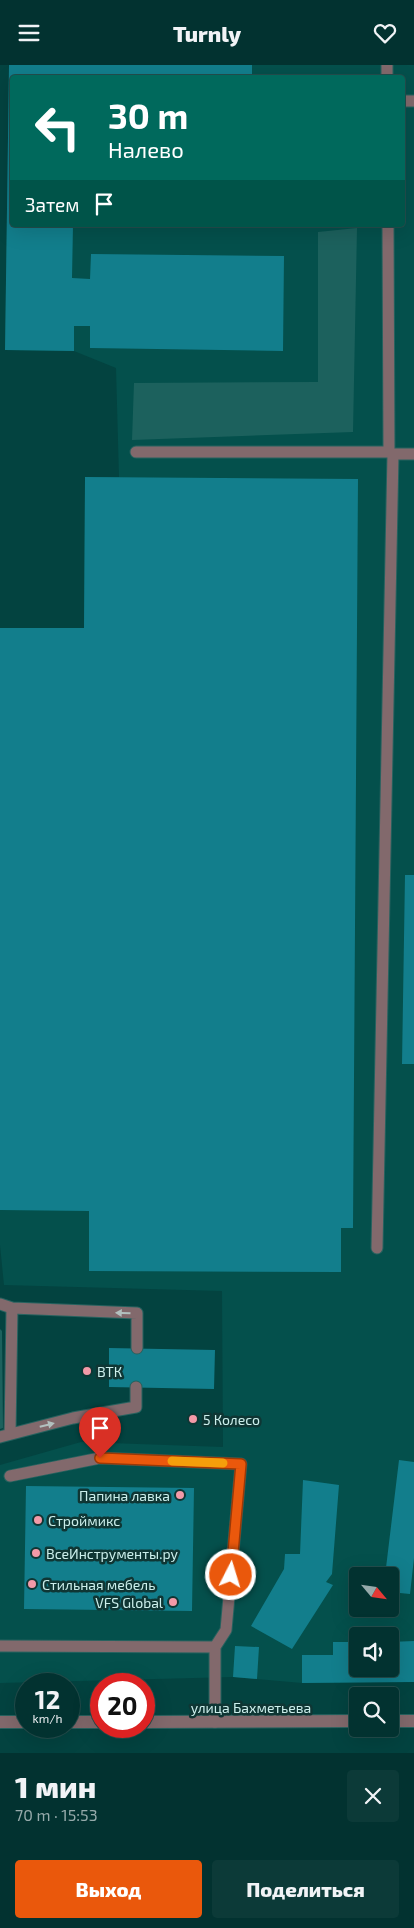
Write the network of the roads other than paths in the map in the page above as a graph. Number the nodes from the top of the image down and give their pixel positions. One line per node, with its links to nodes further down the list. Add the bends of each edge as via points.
1 (388, 227): 3 (lane)
2 (136, 452): 3 (lane)
3 (391, 453): 4 (lane); 5 (lane)
4 (414, 454)
5 (377, 1248)
6 (0, 1304): 7 (lane)
7 (12, 1308): 8 (lane, one-way to 7, via 137,1313); 10 (lane)
8 (137, 1348)
9 (136, 1387): 10 (lane, one-way to 9, via 136,1407)
10 (5, 1435)
11 (10, 1476): 13 (lane, via 100,1458 241,1464 226,1630)
12 (0, 1646): 13 (lane)
13 (214, 1647): 19 (lane)
14 (349, 1721): 19 (street, улица Бахметьева)
15 (399, 1721): 16 (street)
16 (414, 1721)
17 (15, 1722): 20 (street)
18 (155, 1722): 19 (street, улица Бахметьева)
19 (215, 1722)
20 (0, 1723)

